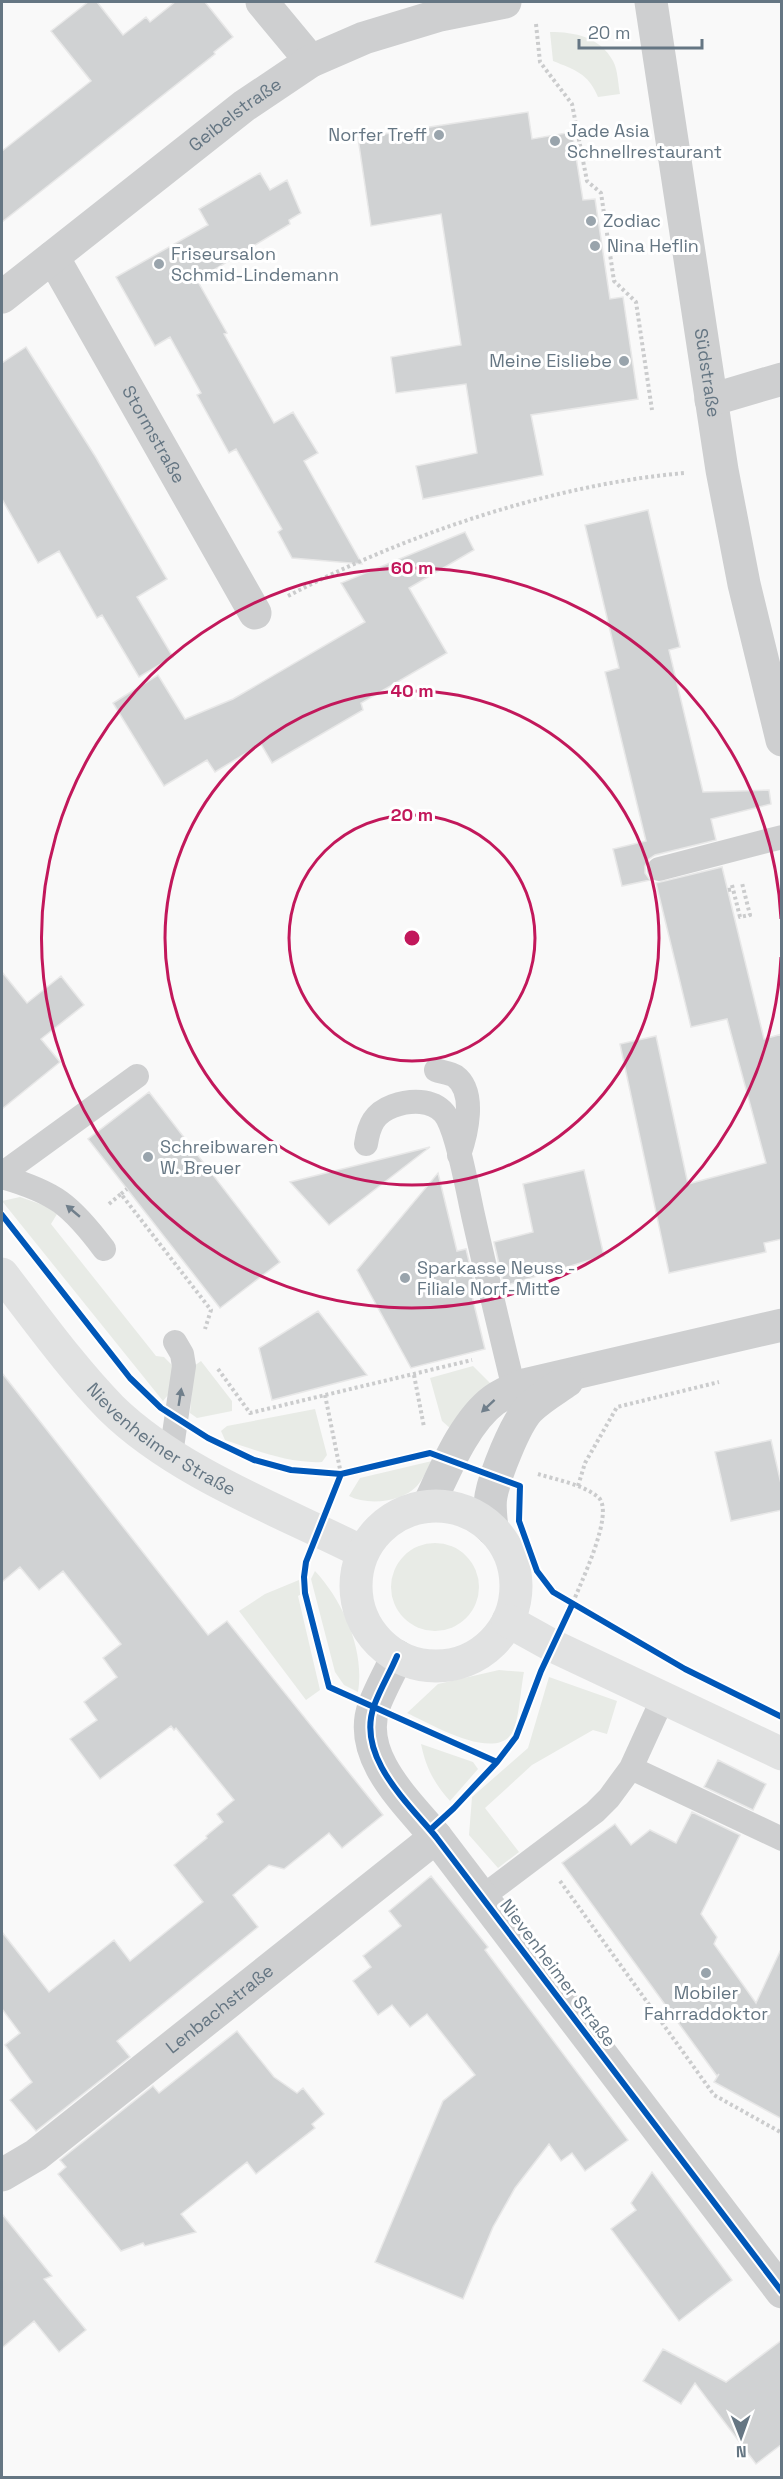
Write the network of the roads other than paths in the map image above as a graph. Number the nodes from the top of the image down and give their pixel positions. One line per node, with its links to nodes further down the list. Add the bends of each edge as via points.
1 (262, 2): 4 (street)
2 (505, 2): 4 (street, Geibelstraße, via 375,34)
3 (651, 2): 8 (street, Südstraße)
4 (311, 62): 5 (street, Geibelstraße, via 244,106)
5 (53, 257): 6 (street, Geibelstraße); 9 (street, Stormstraße)
6 (2, 297)
7 (782, 379): 8 (street)
8 (711, 400): 10 (street, Südstraße, via 744,584)
9 (255, 613)
10 (782, 740)
11 (782, 837): 12 (lane)
12 (659, 868)
13 (436, 1070): 16 (lane, via 455,1077 463,1087 468,1128)
14 (137, 1076): 17 (lane)
15 (366, 1144): 16 (lane, via 369,1126 380,1112 398,1104 423,1102 433,1104 445,1114)
16 (459, 1155): 23 (lane)
17 (2, 1176): 18 (lane, one-way to 17, via 84,1222 59,1199)
18 (104, 1249)
19 (2, 1274): 24 (main road, Nievenheimer Straße, via 111,1408)
20 (782, 1325): 22 (street)
21 (175, 1341): 24 (lane, one-way to 21, via 184,1366)
22 (581, 1371): 23 (street); 26 (street, via 527,1411 519,1423 491,1496)
23 (514, 1389): 25 (street, one-way to 25, via 488,1405 475,1421)
24 (171, 1454): 27 (main road, Nievenheimer Straße)
25 (428, 1506): 26 (main road, via 463,1510); 27 (main road, via 389,1520)
26 (492, 1529): 28 (main road, via 507,1549 515,1572 515,1597)
27 (362, 1552): 29 (main road, via 355,1581 360,1611 374,1637)
28 (508, 1621): 29 (main road, via 488,1646 460,1662 428,1666); 30 (main road)
29 (398, 1656): 33 (street, Nievenheimer Straße, via 374,1707 372,1744 384,1772)
30 (663, 1698): 31 (main road); 32 (lane)
31 (782, 1754)
32 (631, 1768): 34 (lane); 35 (lane, via 595,1812)
33 (436, 1837): 35 (street, Nievenheimer Straße); 36 (street, Lenbachstraße, via 36,2155)
34 (782, 1839)
35 (482, 1898): 37 (street, Nievenheimer Straße)
36 (2, 2175)
37 (782, 2292)

